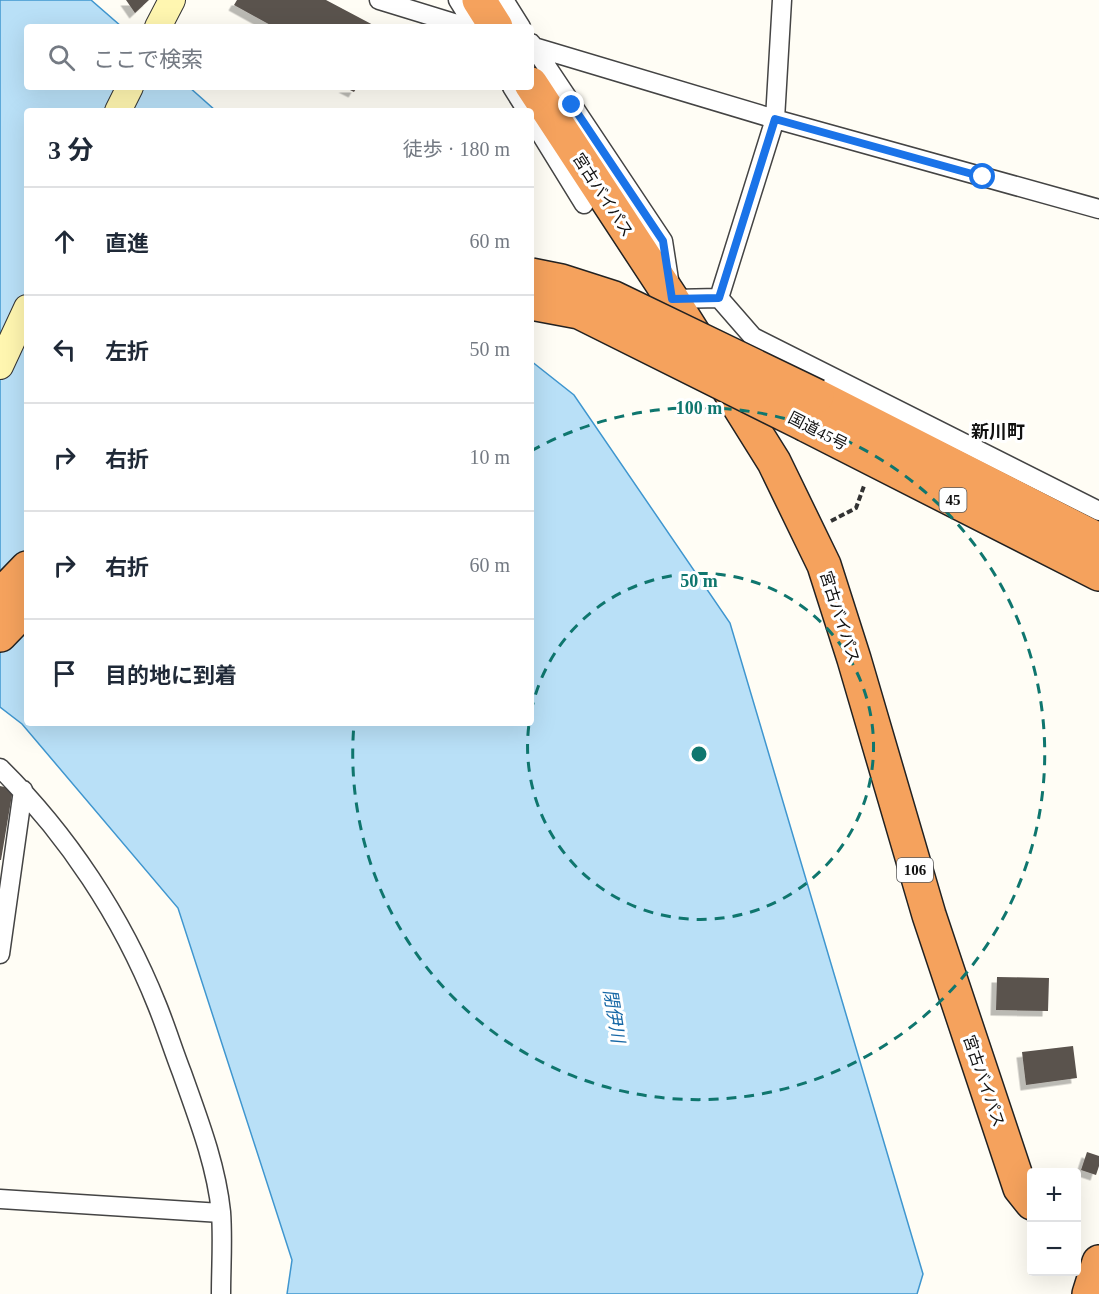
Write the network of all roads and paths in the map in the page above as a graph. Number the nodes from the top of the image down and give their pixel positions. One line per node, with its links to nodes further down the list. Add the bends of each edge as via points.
1 (172, 0): 7 (street)
2 (379, 0): 8 (street)
3 (458, 0): 9 (street)
4 (479, 0): 10 (highway)
5 (504, 0): 11 (street)
6 (782, 0): 18 (street)
7 (160, 24)
8 (457, 24)
9 (473, 24)
10 (494, 24)
11 (519, 24)
12 (534, 46): 18 (street)
13 (534, 48): 23 (street, via 663,241)
14 (128, 90): 17 (street)
15 (516, 90): 16 (street)
16 (533, 105): 19 (street); 23 (highway, 宮古バイパス / 106)
17 (120, 108)
18 (775, 119): 20 (street); 22 (street)
19 (584, 204)
20 (1099, 208)
21 (534, 276): 27 (highway, 国道45号 / 45, bridge, via 614,298)
22 (719, 298): 23 (street); 29 (street, via 753,337)
23 (672, 299): 30 (highway, 宮古バイパス / 106, via 774,462)
24 (534, 304): 27 (highway, 国道45号 / 45, bridge, via 579,312)
25 (24, 314): 26 (street)
26 (0, 366)
27 (812, 411): 31 (highway, 国道45号 / 45); 33 (highway, 国道45号 / 45)
28 (865, 486): 30 (path, via 856,508)
29 (1099, 511)
30 (808, 533): 40 (highway, 宮古バイパス / 106, via 824,565 928,915 1020,1188)
31 (1099, 540)
32 (24, 571): 34 (highway)
33 (1099, 574)
34 (0, 596)
35 (24, 610): 36 (highway)
36 (0, 635)
37 (0, 768): 38 (street)
38 (23, 790): 39 (street); 42 (street, via 58,832 117,921 157,1004 213,1167)
39 (0, 954)
40 (1027, 1197)
41 (0, 1198): 42 (street)
42 (221, 1213): 46 (street)
43 (1081, 1248): 44 (highway)
44 (1099, 1256)
45 (1099, 1262): 47 (highway)
46 (221, 1294)
47 (1089, 1294)

